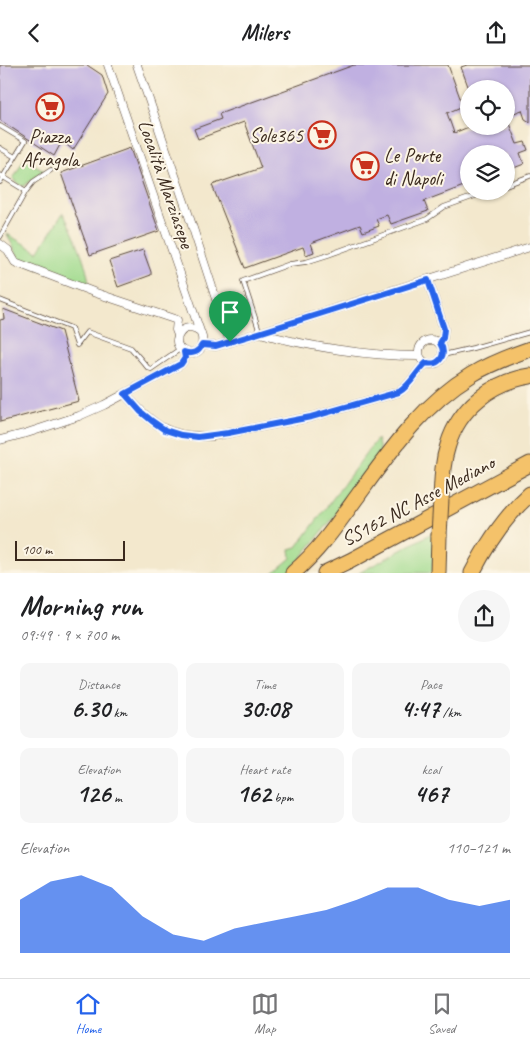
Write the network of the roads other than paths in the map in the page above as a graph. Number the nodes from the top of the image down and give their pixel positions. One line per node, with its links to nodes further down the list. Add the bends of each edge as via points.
1 (108, 65): 18 (street, Località Marziasepe)
2 (137, 65): 24 (street)
3 (0, 127): 5 (lane, via 25,141)
4 (0, 148): 5 (lane)
5 (15, 157): 7 (lane)
6 (51, 169): 11 (lane)
7 (2, 176): 9 (lane); 11 (lane)
8 (530, 176): 10 (lane)
9 (0, 182)
10 (515, 182)
11 (26, 191): 13 (lane)
12 (464, 200): 22 (lane, via 444,207 427,219 328,255 290,264 243,281)
13 (0, 237)
14 (0, 244): 23 (street, via 15,262 177,320)
15 (530, 247): 16 (street)
16 (428, 280): 22 (street); 25 (street, via 444,329)
17 (0, 300): 28 (lane, via 71,328 77,345 87,331 131,348 151,369)
18 (194, 314): 19 (street); 21 (street, Località Marziasepe)
19 (189, 328): 21 (street); 23 (street)
20 (530, 332): 29 (lane)
21 (201, 333): 26 (street)
22 (260, 333): 24 (street); 30 (street, via 328,348)
23 (178, 335): 28 (street, via 177,342)
24 (230, 342): 26 (street)
25 (440, 343): 29 (street); 30 (street, via 425,341 418,351)
26 (202, 345): 28 (street, via 195,353)
27 (530, 349): 38 (highway, via 472,374 423,413 380,465 319,549)
28 (182, 351): 33 (street, via 185,358 181,364)
29 (443, 355): 31 (street, via 434,364)
30 (419, 356): 31 (street)
31 (426, 363): 33 (street, via 399,392 311,417 212,436 181,435 165,430 141,412)
32 (530, 375): 41 (highway, bridge, via 506,382 483,395 454,429 444,460)
33 (125, 394): 34 (street, via 54,425)
34 (0, 440)
35 (530, 464): 39 (highway, SS162 NC Asse Mediano)
36 (530, 475): 40 (highway, SS162 NC Asse Mediano)
37 (530, 494): 42 (highway, via 502,525)
38 (293, 573)
39 (325, 573)
40 (346, 573)
41 (438, 573)
42 (472, 573)

